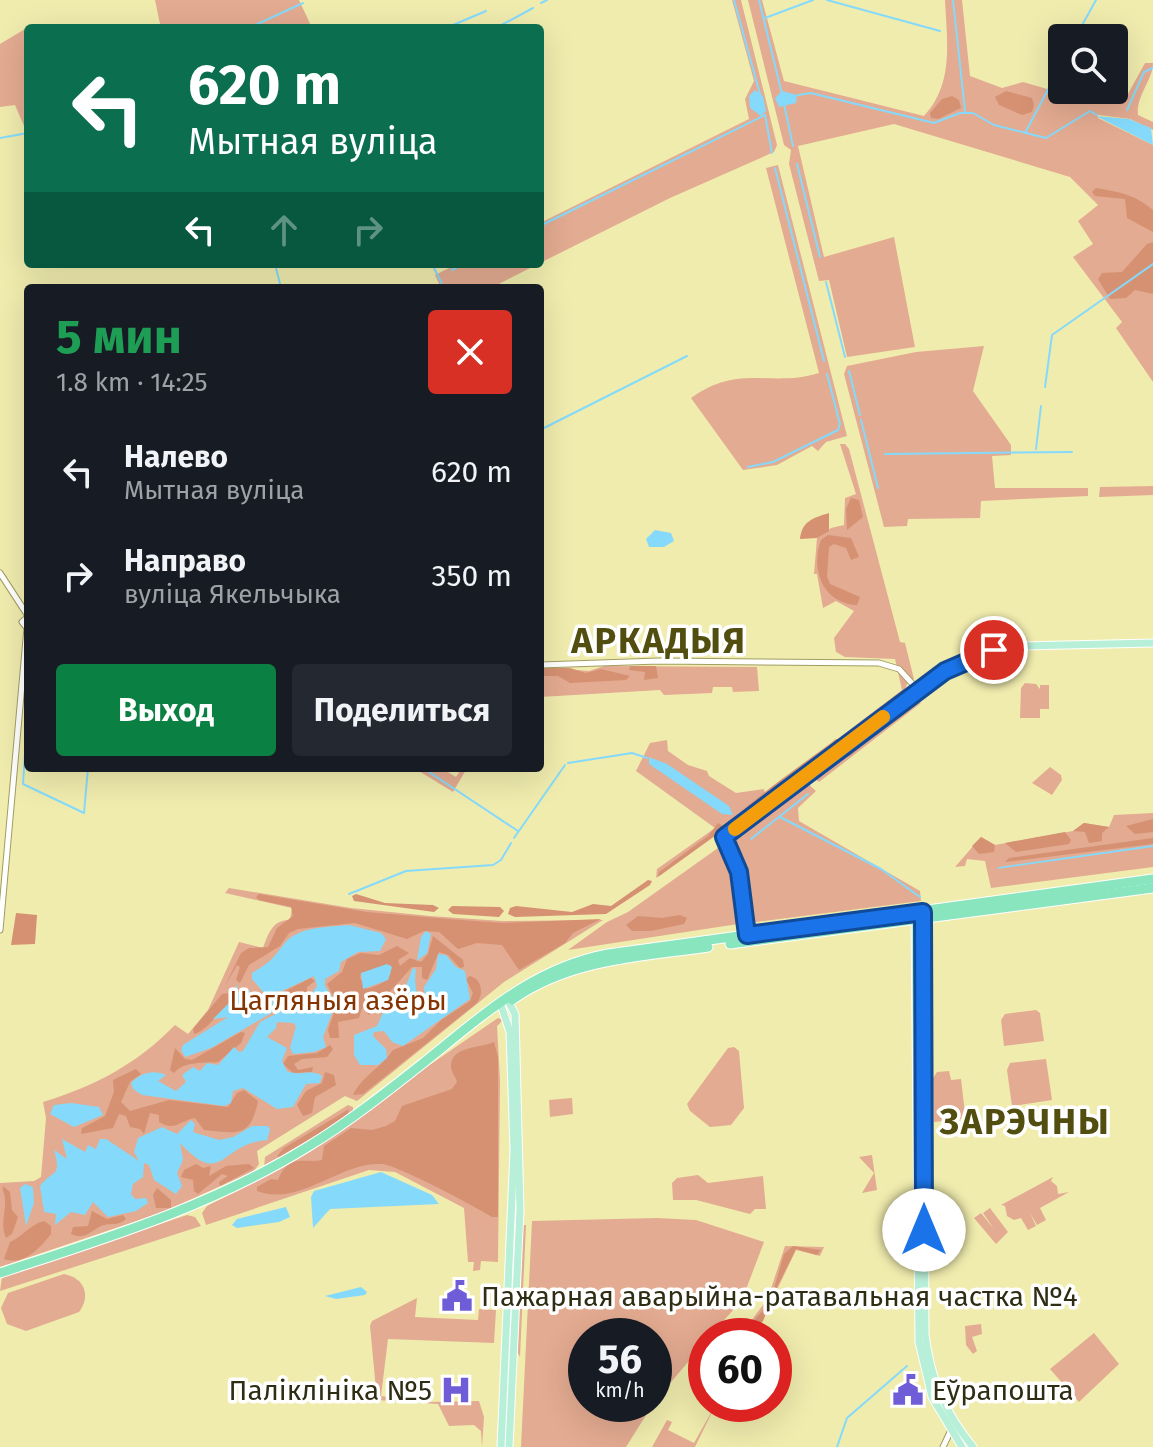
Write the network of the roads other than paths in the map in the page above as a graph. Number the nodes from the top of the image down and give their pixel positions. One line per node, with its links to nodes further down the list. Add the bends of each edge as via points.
1 (0, 573): 2 (street)
2 (24, 611)
3 (1153, 643): 6 (main road, via 994,650 962,661)
4 (544, 665): 6 (street, via 879,663 899,669)
5 (24, 671): 10 (street)
6 (918, 690): 11 (main road, via 724,837 739,872)
7 (1153, 879): 9 (highway)
8 (1153, 888): 9 (highway)
9 (919, 916): 11 (highway); 15 (main road, via 918,1333 929,1389)
10 (0, 930)
11 (747, 939): 12 (highway, via 590,964 548,978)
12 (504, 1002): 13 (highway, via 319,1140 219,1195 153,1224); 14 (main road, via 514,1150)
13 (0, 1273)
14 (507, 1404): 16 (main road); 17 (main road)
15 (953, 1428): 18 (street); 19 (main road); 20 (main road)
16 (501, 1447)
17 (509, 1447)
18 (943, 1447)
19 (962, 1447)
20 (973, 1447)

